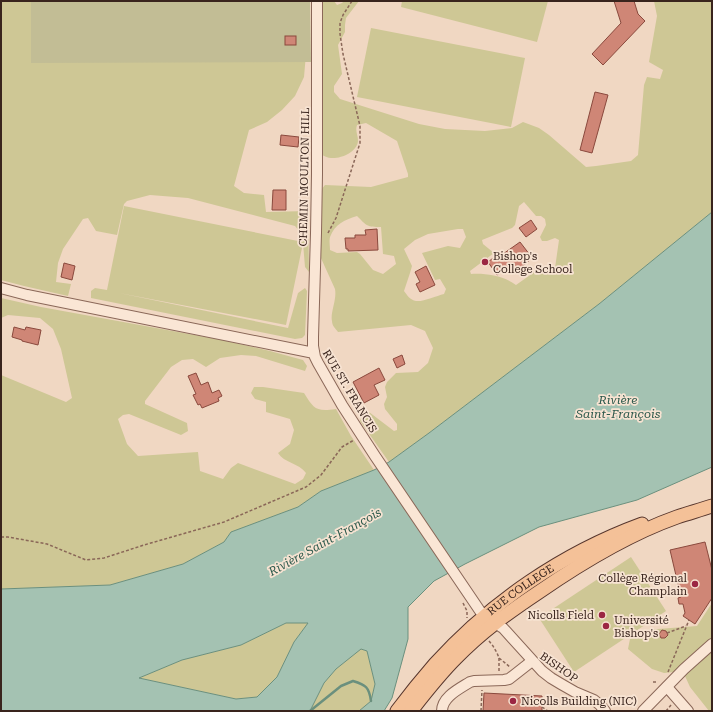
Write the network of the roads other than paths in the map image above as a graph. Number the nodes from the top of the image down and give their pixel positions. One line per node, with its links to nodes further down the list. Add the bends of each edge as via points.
1 (316, 1): 3 (street, CHEMIN MOULTON HILL)
2 (1, 288): 3 (street, RUE ST. FRANCIS)
3 (314, 353): 5 (street, RUE ST. FRANCIS, via 334,392 375,456 476,606)
4 (712, 506): 5 (main road, RUE COLLEGE, via 645,530)
5 (490, 620): 7 (street, RUE ST. FRANCIS, via 503,628); 9 (main road, RUE COLLEGE, via 460,638); 10 (main road, RUE COLLEGE, via 442,672)
6 (712, 644): 8 (street)
7 (532, 661): 11 (street, BISHOP, via 509,679 470,682 447,699); 12 (street, BISHOP, via 551,678 594,700)
8 (665, 685): 13 (street); 14 (street)
9 (397, 711)
10 (411, 711)
11 (442, 711)
12 (605, 711)
13 (644, 711)
14 (688, 711)

